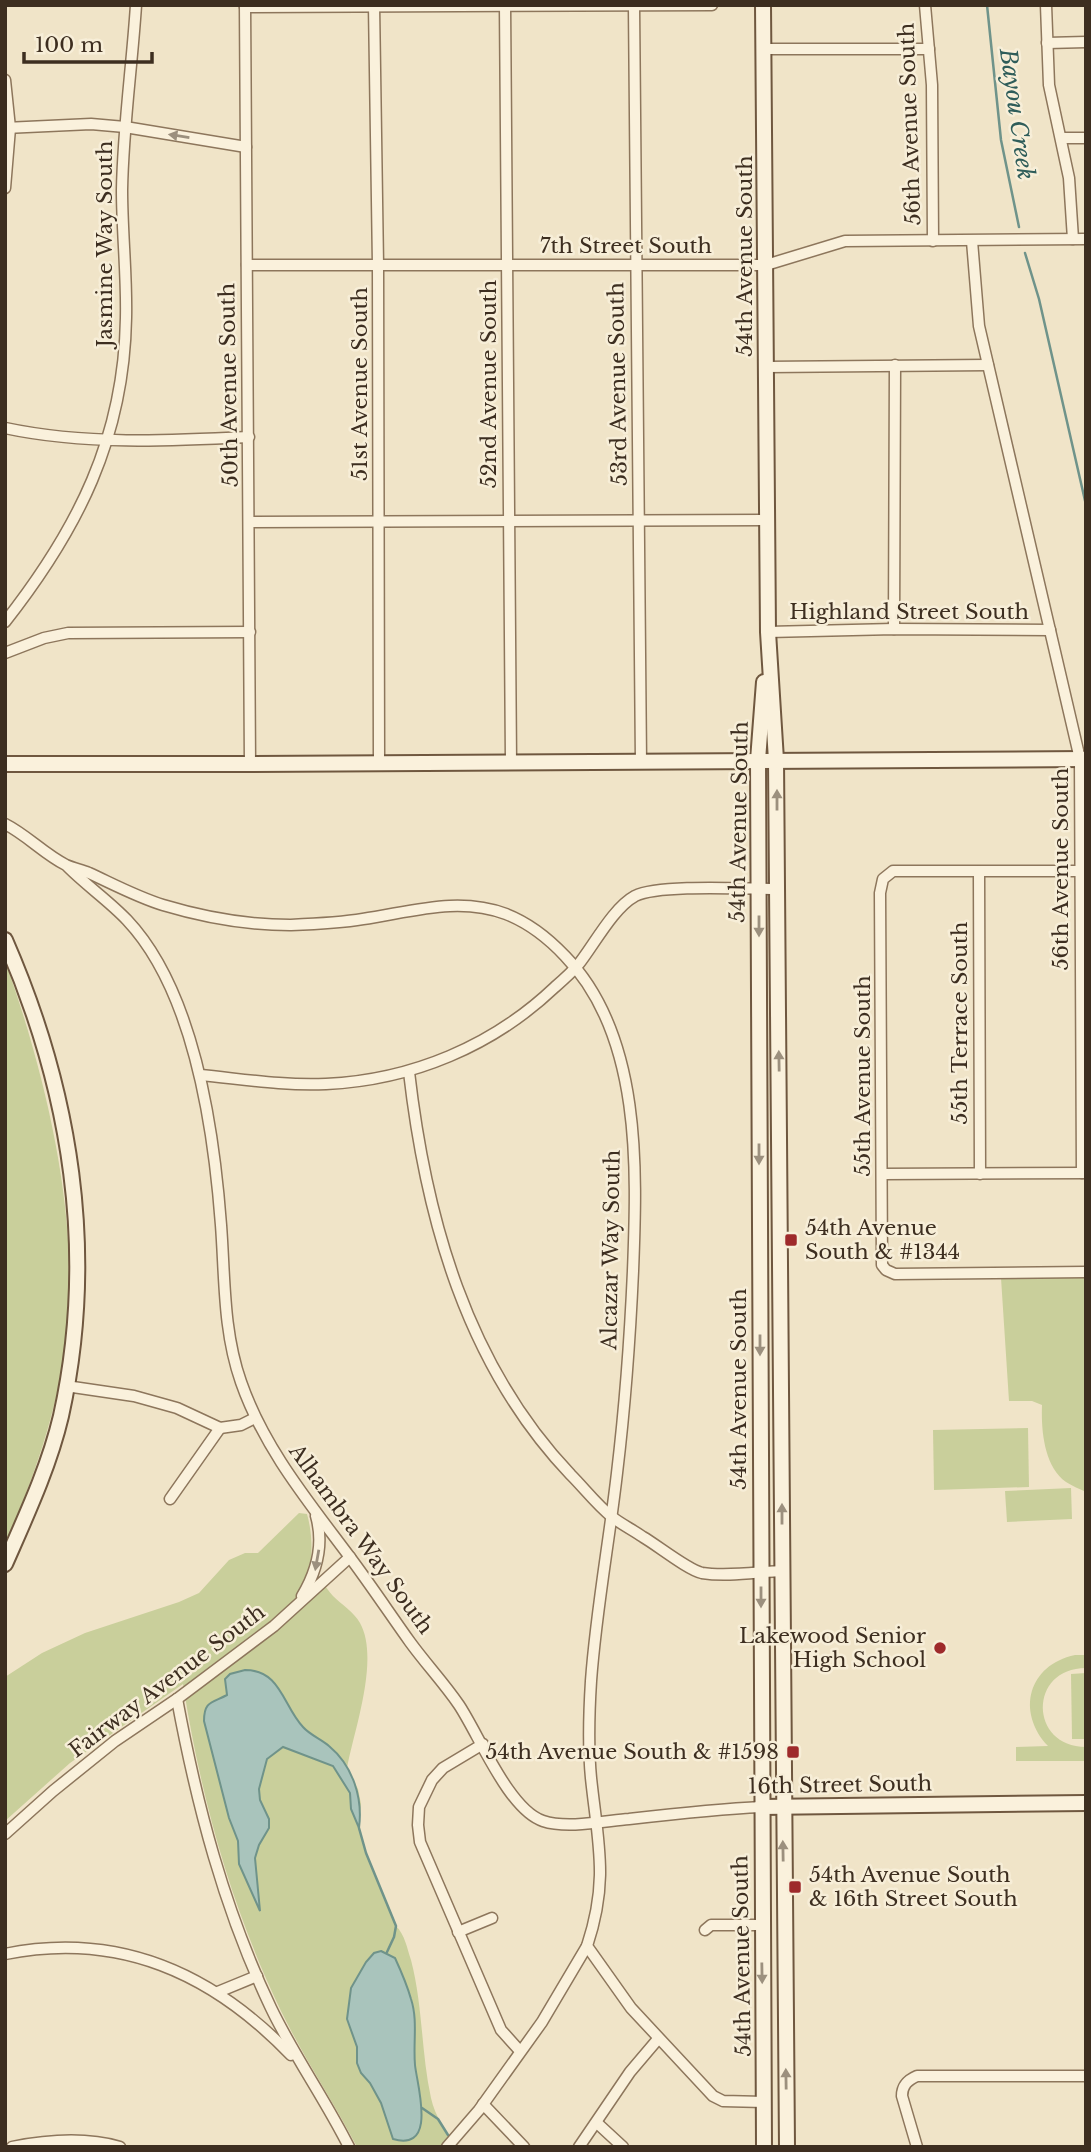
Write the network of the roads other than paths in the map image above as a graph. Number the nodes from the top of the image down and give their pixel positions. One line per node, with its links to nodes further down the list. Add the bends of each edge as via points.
1 (135, 5): 15 (street, Jasmine Way South)
2 (712, 5): 9 (street)
3 (763, 5): 12 (main road, 54th Avenue South)
4 (925, 5): 13 (street, 56th Avenue South)
5 (1046, 5): 11 (street)
6 (245, 6): 7 (street); 19 (street, 50th Avenue South)
7 (374, 6): 8 (street); 27 (street, 51st Avenue South)
8 (505, 6): 9 (street); 29 (street, 52nd Avenue South)
9 (634, 6): 25 (street, 53rd Avenue South)
10 (1086, 42): 11 (street)
11 (1047, 43): 17 (street, via 1049,85)
12 (764, 49): 13 (street); 28 (main road, 54th Avenue South)
13 (929, 49): 23 (street, 56th Avenue South)
14 (5, 80): 16 (street)
15 (125, 127): 16 (street); 19 (street, one-way to 15); 35 (street, Jasmine Way South, via 126,321)
16 (7, 128): 20 (street)
17 (1062, 138): 18 (street); 21 (street)
18 (1086, 138)
19 (246, 148): 26 (street, 50th Avenue South)
20 (5, 188)
21 (1073, 239): 22 (street, 7th Street South); 24 (street, 7th Street South)
22 (1086, 239)
23 (933, 241): 24 (street, 7th Street South); 28 (street, 7th Street South, via 845,241)
24 (972, 241): 31 (street, 56th Avenue South, via 979,326)
25 (636, 264): 28 (street, 7th Street South); 29 (street, 7th Street South); 37 (street, 53rd Avenue South)
26 (247, 265): 27 (street, 7th Street South); 34 (street, 50th Avenue South)
27 (378, 265): 29 (street, 7th Street South); 40 (street, 51st Avenue South)
28 (766, 265): 32 (main road, 54th Avenue South)
29 (508, 266): 36 (street, 52nd Avenue South)
30 (895, 365): 31 (street); 32 (street); 42 (street)
31 (988, 365): 43 (street, 56th Avenue South)
32 (767, 368): 38 (main road, 54th Avenue South)
33 (5, 428): 35 (street)
34 (249, 437): 35 (street); 39 (street, 50th Avenue South)
35 (108, 441): 41 (street, Jasmine Way South, via 65,537)
36 (509, 520): 37 (street); 40 (street); 50 (street, 52nd Avenue South)
37 (639, 520): 38 (street); 51 (street, 53rd Avenue South)
38 (768, 520): 45 (main road, 54th Avenue South)
39 (250, 522): 40 (street); 44 (street, 50th Avenue South)
40 (380, 522): 52 (street, 51st Avenue South)
41 (5, 622)
42 (894, 629): 43 (street, Highland Street South); 45 (street, Highland Street South)
43 (1049, 630): 47 (street, 56th Avenue South)
44 (250, 632): 46 (street, via 68,633); 54 (street, 50th Avenue South)
45 (768, 632): 48 (main road, 54th Avenue South); 49 (main road, 54th Avenue South)
46 (5, 653)
47 (1083, 759): 49 (main road); 58 (street, 56th Avenue South)
48 (758, 760): 49 (main road); 51 (main road); 59 (main road, 54th Avenue South)
49 (776, 761): 60 (main road, 54th Avenue South, one-way to 49)
50 (511, 762): 51 (main road); 52 (main road)
51 (641, 762)
52 (379, 763): 54 (main road)
53 (5, 764): 54 (main road)
54 (250, 764)
55 (5, 824): 56 (street, Alcazar Way South)
56 (65, 864): 62 (street, Alcazar Way South, via 163,905 251,923 329,923 435,906 484,909 531,927); 64 (street, Alhambra Way South, via 127,919 162,968)
57 (979, 872): 58 (street); 66 (street, 55th Avenue South, via 893,871 883,879); 67 (street, 55th Terrace South)
58 (1080, 872): 65 (street, 56th Avenue South)
59 (759, 889): 60 (street); 62 (street, via 662,890 636,896 623,905); 70 (main road, 54th Avenue South, one-way to 70)
60 (777, 889): 69 (main road, 54th Avenue South, one-way to 60)
61 (5, 940): 71 (main road, via 41,1041 71,1164 79,1278)
62 (576, 967): 63 (street, via 517,1019 460,1052); 76 (street, Alcazar Way South, via 607,1021 621,1065 635,1166 629,1347)
63 (409, 1072): 64 (street, via 326,1084); 76 (street, via 428,1191 478,1340 524,1420)
64 (200, 1075): 72 (street, Alhambra Way South, via 214,1152 226,1317 240,1381)
65 (1084, 1173): 67 (street)
66 (883, 1174): 67 (street); 68 (street, 55th Avenue South, via 882,1265 886,1270 895,1274)
67 (979, 1174)
68 (1086, 1272)
69 (781, 1276): 70 (street); 79 (main road, 54th Avenue South, one-way to 69)
70 (760, 1277): 80 (main road, 54th Avenue South, one-way to 80)
71 (66, 1386): 73 (street, via 134,1396 177,1408); 78 (main road, via 37,1492)
72 (255, 1418): 73 (street); 75 (street, Alhambra Way South)
73 (220, 1428): 74 (street)
74 (170, 1499)
75 (314, 1509): 77 (street, Alhambra Way South); 81 (street, one-way to 81, via 319,1537 316,1569)
76 (611, 1517): 80 (street, via 699,1572); 87 (street, Alcazar Way South, via 590,1689 591,1776)
77 (350, 1557): 81 (street, Fairway Avenue South); 83 (street, Alhambra Way South)
78 (5, 1564)
79 (782, 1571): 80 (street); 85 (main road, 54th Avenue South)
80 (761, 1572): 86 (main road, 54th Avenue South, one-way to 86)
81 (296, 1606): 82 (street, Fairway Avenue South)
82 (177, 1699): 88 (street, Fairway Avenue South, via 115,1741); 95 (street, via 204,1825 231,1914)
83 (483, 1744): 87 (street, Alhambra Way South, via 510,1792 529,1814 557,1824); 92 (street, via 443,1768 419,1807 420,1842)
84 (1086, 1803): 85 (main road, 16th Street South)
85 (783, 1806): 86 (main road, 16th Street South); 112 (main road, 54th Avenue South, one-way to 85)
86 (761, 1807): 87 (street, 16th Street South); 90 (main road, 54th Avenue South)
87 (597, 1822): 93 (street, via 601,1891)
88 (5, 1834)
89 (492, 1918): 92 (street)
90 (762, 1925): 91 (street, via 712,1925); 101 (main road, 54th Avenue South, one-way to 101)
91 (705, 1930)
92 (458, 1932): 98 (street, via 500,2030)
93 (587, 1946): 97 (street); 98 (street)
94 (5, 1954): 96 (street, via 53,1947 120,1953 157,1963)
95 (257, 1976): 96 (street); 99 (street)
96 (218, 1992): 99 (street, via 274,2037)
97 (658, 2039): 101 (street, via 713,2096 723,2101); 103 (street)
98 (520, 2050): 102 (street)
99 (300, 2065): 106 (street)
100 (1086, 2076): 113 (street, via 917,2076 902,2089)
101 (764, 2102): 111 (main road, 54th Avenue South)
102 (483, 2105): 107 (street); 108 (street)
103 (597, 2123): 109 (street); 110 (street)
104 (12, 2147): 105 (street, via 52,2141 92,2141)
105 (120, 2147)
106 (349, 2147)
107 (447, 2147)
108 (524, 2147)
109 (579, 2147)
110 (623, 2147)
111 (764, 2147)
112 (787, 2147)
113 (917, 2147)

